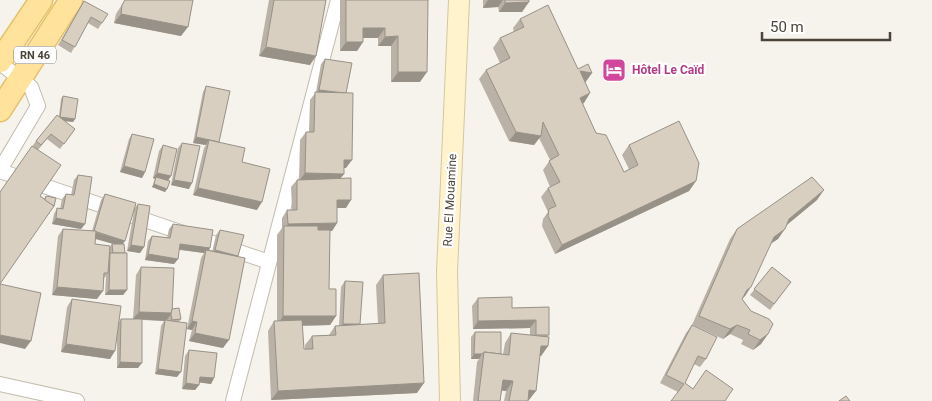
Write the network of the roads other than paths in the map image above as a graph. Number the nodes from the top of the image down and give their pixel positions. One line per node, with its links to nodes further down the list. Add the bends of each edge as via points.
1 (41, 0): 5 (main road, RN 46)
2 (71, 0): 6 (main road, RN 46)
3 (338, 0): 9 (street)
4 (458, 0): 13 (main road, Rue El Mouamine, via 447,272)
5 (0, 62): 6 (street)
6 (20, 78): 7 (main road, RN 46); 8 (street, via 35,93 38,106)
7 (0, 110)
8 (0, 171): 9 (street)
9 (268, 262): 12 (street)
10 (0, 384): 11 (street)
11 (77, 401)
12 (233, 401)
13 (450, 401)

